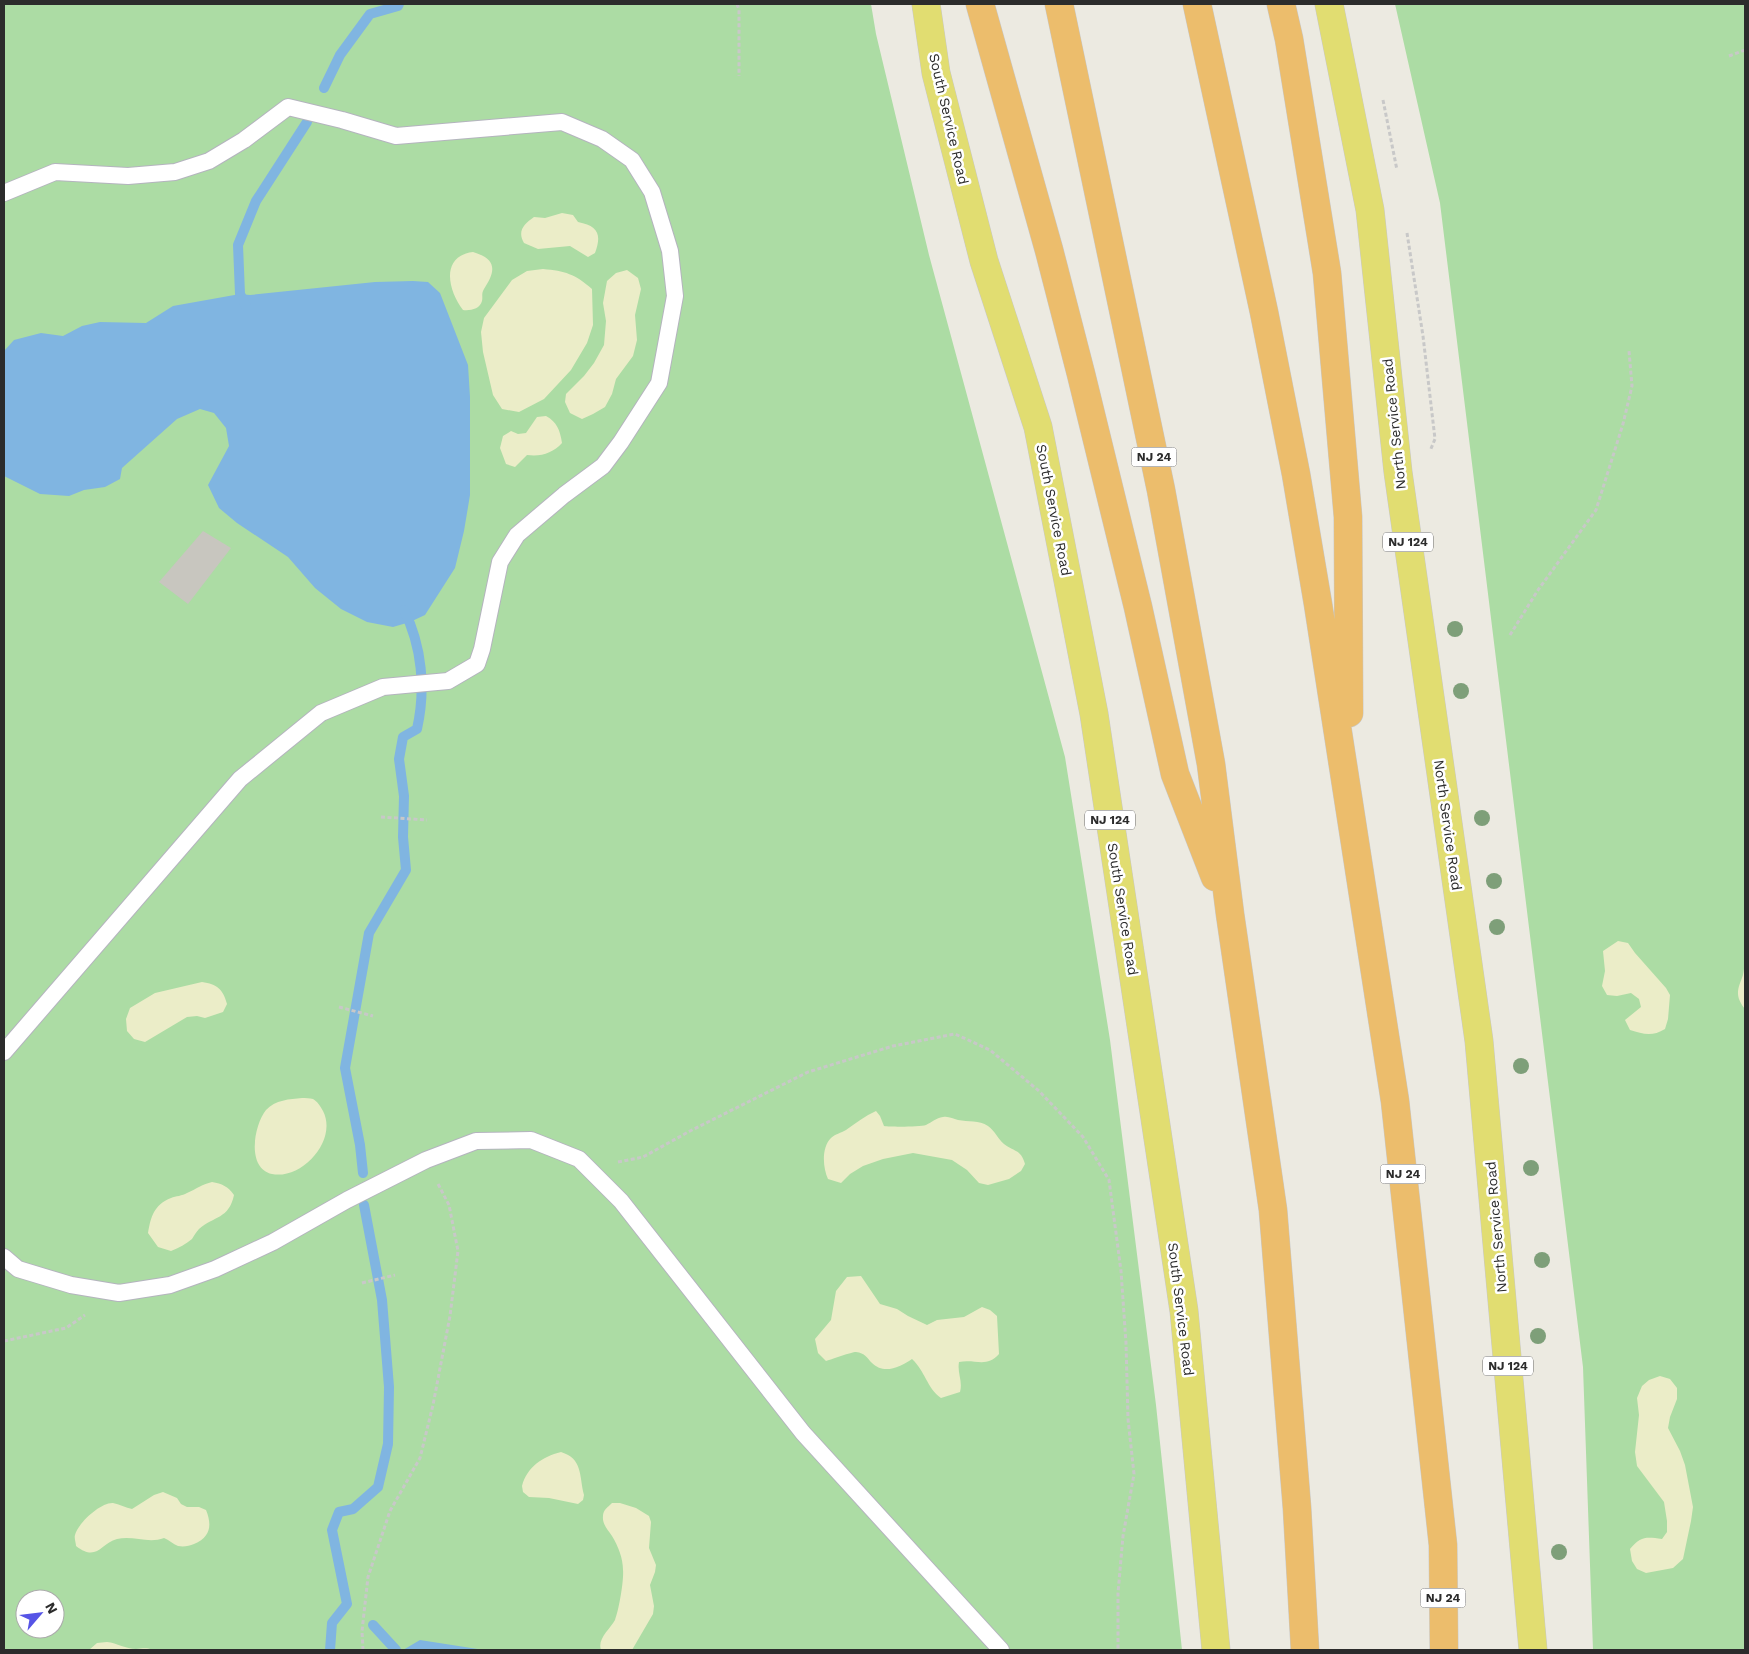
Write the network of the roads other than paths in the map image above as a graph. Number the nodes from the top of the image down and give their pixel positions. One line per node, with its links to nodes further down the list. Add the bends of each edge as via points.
1 (926, 4): 13 (main road, South Service Road / NJ 124, via 936,73 984,261 1038,427 1094,714 1184,1311)
2 (980, 4): 9 (highway, via 1078,364 1175,774)
3 (1059, 4): 9 (highway, NJ 24, via 1164,510 1211,764)
4 (1197, 4): 8 (highway, NJ 24, via 1294,465)
5 (1281, 4): 8 (highway, via 1328,283 1348,517)
6 (1329, 4): 16 (main road, North Service Road / NJ 124, via 1370,210 1398,472 1479,1041)
7 (4, 193): 10 (lane, via 55,172 128,176 175,172 210,161 288,107 396,136 562,122 602,139 632,160 652,192 670,251 675,296 659,383 621,442 604,466 517,535 500,562 477,664 448,681 384,687 321,713 240,779)
8 (1349, 804): 15 (highway, NJ 24, via 1396,1111 1443,1545)
9 (1230, 914): 14 (highway, NJ 24, via 1273,1210)
10 (4, 1052)
11 (4, 1257): 12 (lane, via 18,1269 71,1285 119,1293 170,1285 215,1270 426,1160 476,1141 530,1140 579,1159 621,1201 803,1434)
12 (1001, 1650)
13 (1216, 1650)
14 (1305, 1650)
15 (1444, 1650)
16 (1534, 1650)

